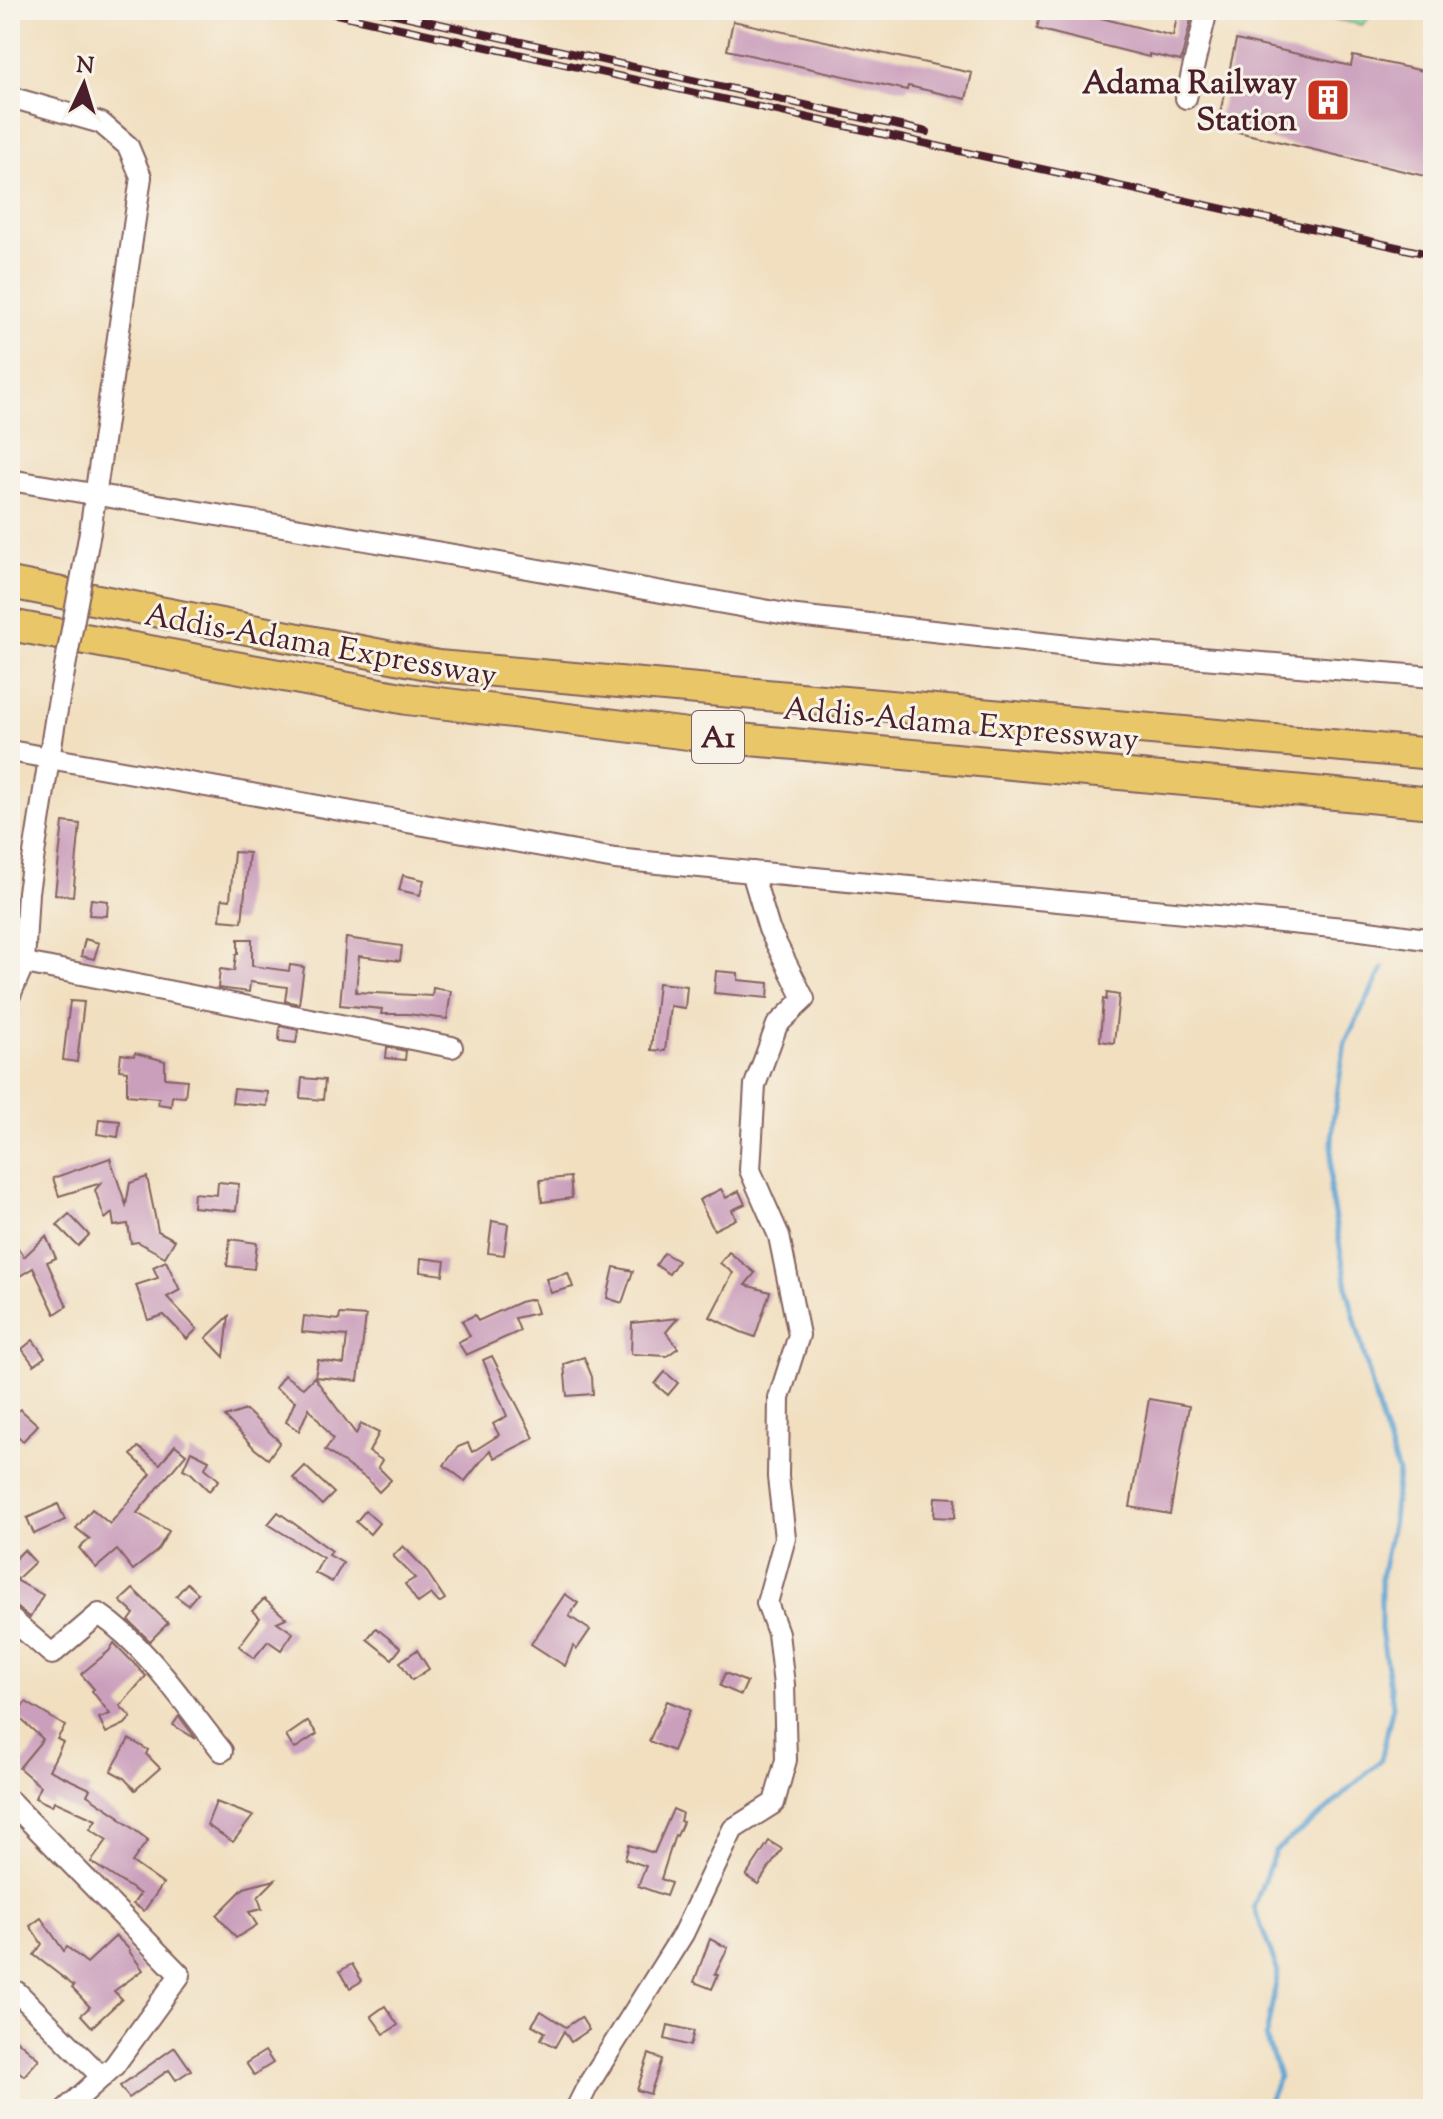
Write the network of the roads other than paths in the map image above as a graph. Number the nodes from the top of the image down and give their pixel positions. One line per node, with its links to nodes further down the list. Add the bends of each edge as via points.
1 (1207, 10): 3 (street)
2 (10, 97): 5 (street, via 101,123 128,146 141,177)
3 (1186, 98)
4 (10, 480): 5 (street)
5 (97, 495): 8 (street, via 797,616 1105,650); 11 (street, bridge)
6 (10, 583): 10 (highway, Addis-Adama Expressway / A1, via 438,666)
7 (10, 625): 12 (highway, Addis-Adama Expressway / A1, via 407,699 696,735)
8 (1433, 677)
9 (10, 751): 11 (street)
10 (1433, 754)
11 (48, 758): 13 (street, via 615,859); 14 (street)
12 (1433, 803)
13 (752, 872): 16 (street); 26 (street, via 769,929 804,999 777,1025 755,1085 750,1170 779,1236 799,1335 779,1398 778,1477 785,1538 767,1603 778,1633 786,1760 774,1803 733,1829 683,1934)
14 (28, 892): 15 (street); 17 (street)
15 (10, 936)
16 (1433, 940)
17 (17, 962): 18 (street); 19 (street)
18 (10, 995)
19 (452, 1047)
20 (10, 1618): 21 (street, via 52,1654 99,1614 152,1663)
21 (222, 1751)
22 (10, 1801): 24 (street, via 180,1975)
23 (17, 1992): 24 (street)
24 (102, 2077): 25 (street)
25 (66, 2109)
26 (576, 2109)

